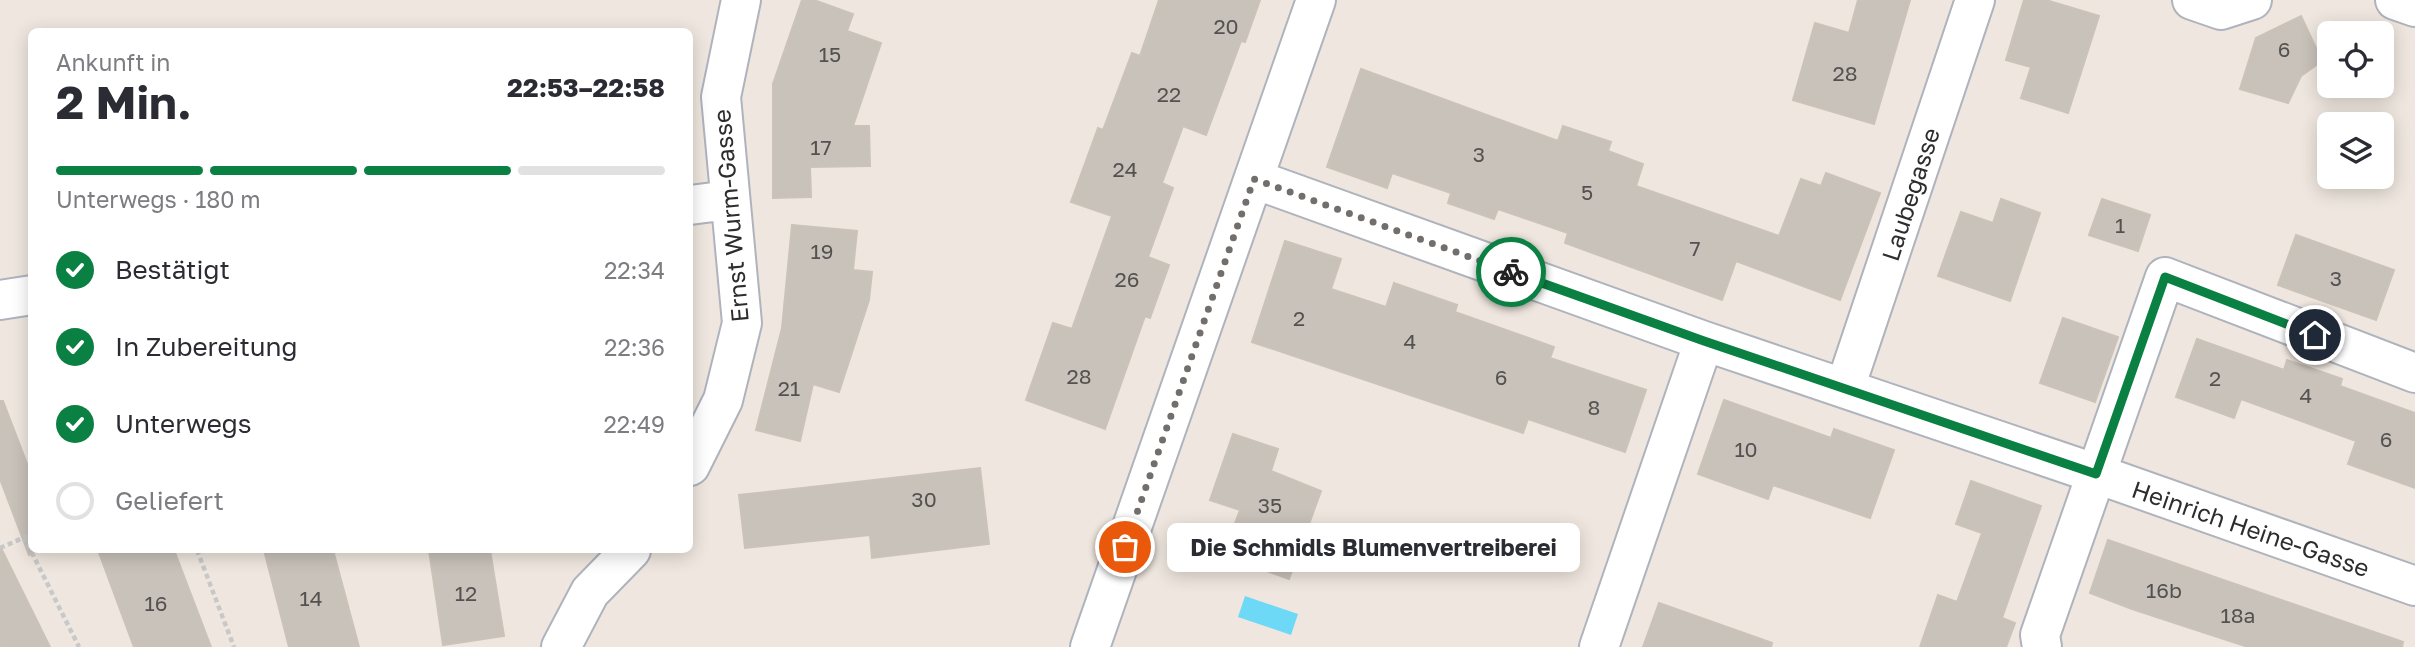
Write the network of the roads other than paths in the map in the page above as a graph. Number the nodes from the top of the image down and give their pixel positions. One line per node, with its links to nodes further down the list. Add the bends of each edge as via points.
1 (741, 0): 9 (street, Ernst Wurm-Gasse, via 721,97)
2 (1316, 0): 8 (street)
3 (1975, 0): 15 (street, Laubegasse)
4 (2192, 0): 5 (street, via 2221,10)
5 (2252, 0)
6 (2395, 0): 7 (street)
7 (2415, 7)
8 (1254, 179): 13 (street, Heinrich Heine-Gasse); 21 (street)
9 (729, 200): 10 (street); 16 (street, Ernst Wurm-Gasse, via 742,323 723,400)
10 (693, 205)
11 (28, 296): 12 (street)
12 (0, 300)
13 (1704, 341): 15 (street, Heinrich Heine-Gasse); 22 (street)
14 (2415, 373): 17 (street, via 2165,277)
15 (1845, 388): 17 (street, Heinrich Heine-Gasse)
16 (693, 460)
17 (2096, 474): 19 (street, Heinrich Heine-Gasse); 23 (street, via 2040,635)
18 (628, 553): 20 (street, via 590,592)
19 (2415, 586)
20 (561, 647)
21 (1090, 647)
22 (1599, 647)
23 (2042, 647)

